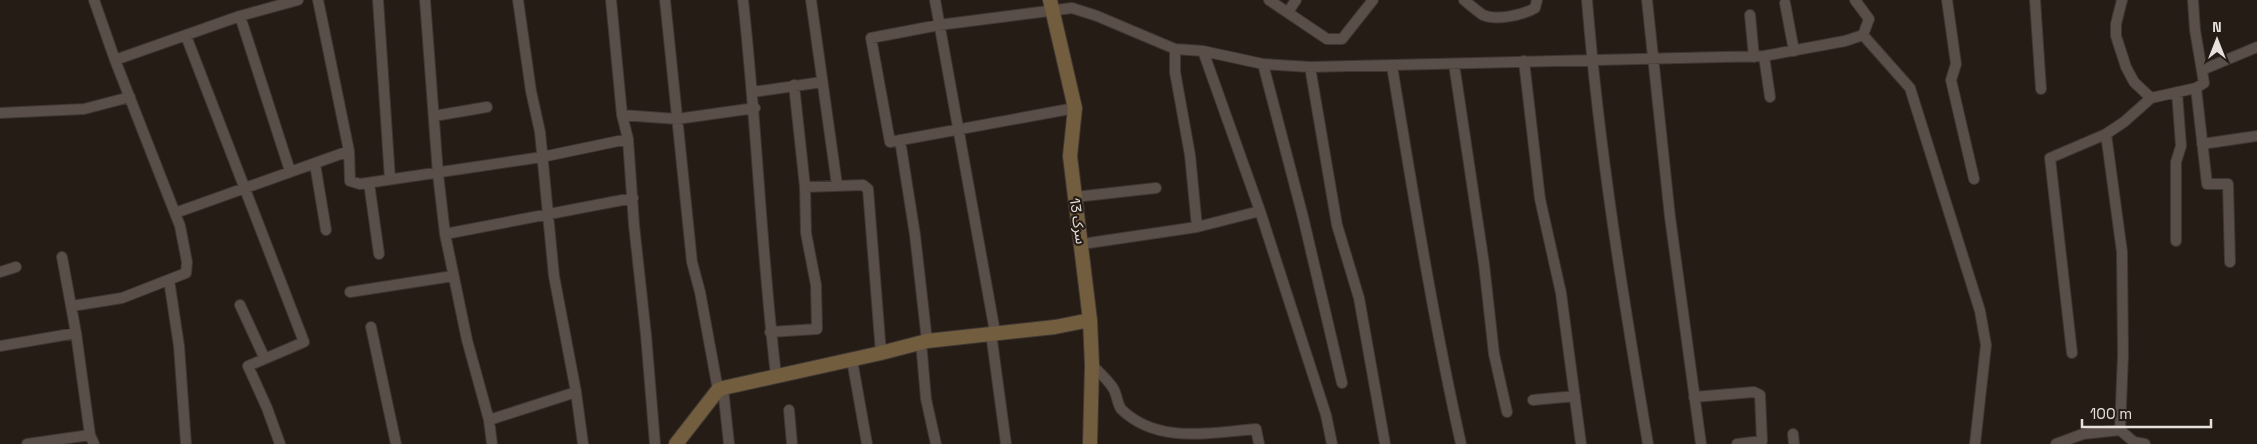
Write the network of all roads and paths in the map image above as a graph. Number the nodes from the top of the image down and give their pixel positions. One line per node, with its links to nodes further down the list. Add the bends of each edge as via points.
1 (95, 0): 38 (street)
2 (298, 0): 28 (street)
3 (318, 0): 68 (street)
4 (378, 0): 73 (street)
5 (425, 0): 60 (street)
6 (518, 0): 69 (street)
7 (611, 0): 59 (street)
8 (665, 0): 61 (street)
9 (743, 0): 50 (street)
10 (811, 0): 46 (street)
11 (935, 0): 29 (street)
12 (1296, 0): 26 (street)
13 (1373, 0): 26 (street, via 1342,39 1327,39)
14 (1464, 0): 15 (street, via 1485,16 1497,16 1526,13 1535,8)
15 (1537, 0)
16 (1587, 0): 39 (street)
17 (1647, 0): 37 (street)
18 (1855, 0): 30 (street, via 1869,19)
19 (1947, 0): 74 (street, via 1956,64 1951,80)
20 (2035, 0): 49 (street)
21 (2122, 0): 54 (street, via 2116,36 2134,82)
22 (2193, 0): 45 (street)
23 (1275, 1): 26 (street)
24 (1785, 3): 35 (street)
25 (1051, 5): 29 (street); 33 (street, via 1098,16); 57 (street, سرک 13)
26 (1288, 12)
27 (1750, 15): 36 (street)
28 (240, 16): 31 (street); 71 (street)
29 (939, 25): 62 (street); 66 (street, via 871,38 890,142)
30 (1863, 34): 35 (street); 149 (street, via 1910,88 1980,311 1986,345)
31 (186, 36): 38 (street); 79 (street)
32 (2257, 47): 45 (street)
33 (1175, 49): 34 (street); 85 (street, via 1175,72 1190,155)
34 (1204, 51): 41 (street); 82 (street)
35 (1794, 51): 36 (street)
36 (1759, 56): 37 (street); 53 (street)
37 (1652, 59): 39 (street); 117 (street)
38 (115, 60): 52 (street)
39 (1592, 60): 40 (street); 146 (street, via 1625,312)
40 (1524, 61): 42 (street); 116 (street, via 1540,199 1561,293)
41 (1263, 64): 44 (street); 113 (street)
42 (1454, 64): 43 (street); 120 (street, via 1494,354)
43 (1392, 66): 44 (street); 144 (street, via 1431,303)
44 (1310, 67): 143 (street, via 1337,225 1359,298)
45 (2202, 70): 48 (street, via 2204,83)
46 (822, 82): 47 (street); 76 (street)
47 (794, 86): 50 (street); 77 (street)
48 (2196, 88): 51 (street); 67 (street)
49 (2041, 89)
50 (753, 92): 56 (street)
51 (2177, 92): 54 (street); 88 (street, via 2181,146 2176,162)
52 (130, 97): 58 (street, via 84,109); 83 (street)
53 (1770, 97)
54 (2151, 98): 63 (street)
55 (487, 107): 60 (street)
56 (755, 108): 61 (street); 102 (street, via 757,176)
57 (1075, 108): 62 (street); 80 (street, سرک 13, via 1070,156)
58 (0, 113)
59 (622, 115): 61 (street); 65 (street)
60 (434, 116): 72 (street)
61 (677, 119): 114 (street, via 692,262)
62 (958, 129): 66 (street); 103 (street)
63 (2106, 134): 108 (street, via 2050,158); 122 (street, via 2122,252)
64 (2257, 136): 67 (street)
65 (628, 139): 69 (street); 81 (street)
66 (900, 140): 105 (street, via 915,235)
67 (2202, 144): 92 (street, via 2207,184 2228,184)
68 (349, 151): 70 (street); 75 (street, via 350,181)
69 (542, 158): 72 (street); 84 (street)
70 (315, 164): 71 (street); 86 (street)
71 (290, 171): 79 (street)
72 (438, 174): 73 (street); 87 (street)
73 (390, 179): 75 (street)
74 (1974, 179)
75 (368, 183): 90 (street)
76 (836, 185): 77 (street); 107 (street, via 863,185 868,189)
77 (805, 187): 102 (street, via 806,233 816,285 817,329)
78 (1156, 188): 80 (street)
79 (245, 189): 83 (street); 109 (street, via 304,342)
80 (1075, 197): 89 (street, سرک 13)
81 (633, 198): 84 (street); 133 (street)
82 (1260, 211): 85 (street); 142 (street, via 1326,415)
83 (175, 213): 96 (street, via 187,262 186,273)
84 (548, 214): 87 (street); 115 (street, via 554,276)
85 (1198, 227): 89 (street)
86 (326, 230)
87 (445, 234): 95 (street)
88 (2176, 241)
89 (1082, 244): 100 (street, سرک 13)
90 (379, 254)
91 (62, 257): 99 (street)
92 (2230, 262)
93 (16, 267): 94 (street)
94 (0, 272)
95 (453, 276): 97 (street); 121 (street)
96 (169, 280): 99 (street, via 122,298); 128 (street, via 179,346)
97 (350, 292)
98 (240, 304): 109 (street)
99 (72, 306): 104 (street)
100 (1090, 320): 103 (street, via 1055,327); 111 (street, سرک 13)
101 (371, 327): 130 (street)
102 (770, 332): 112 (street)
103 (993, 332): 105 (street); 139 (street)
104 (76, 333): 106 (street); 123 (street)
105 (924, 342): 107 (street); 138 (street, via 926,399)
106 (0, 346)
107 (881, 353): 110 (street)
108 (2072, 353)
109 (264, 357): 129 (street, via 248,366)
110 (852, 360): 112 (street); 137 (street)
111 (1092, 365): 124 (street, via 1113,388 1120,408 1148,436); 140 (street, سرک 13)
112 (776, 375): 114 (street)
113 (1342, 383)
114 (720, 389): 134 (street); 135 (street)
115 (576, 392): 121 (street); 132 (street)
116 (1575, 396): 118 (street); 145 (street)
117 (1694, 397): 147 (street); 148 (street, via 1760,394 1762,441)
118 (1533, 400)
119 (789, 410): 136 (street)
120 (1507, 412)
121 (489, 420): 131 (street)
122 (2120, 430): 126 (street); 150 (street, via 2083,434)
123 (92, 439): 125 (street)
124 (1208, 441): 141 (street, via 1256,429)
125 (43, 443): 127 (street)
126 (2133, 443): 151 (street)
127 (27, 444)
128 (186, 444)
129 (280, 444)
130 (396, 444)
131 (492, 444)
132 (582, 444)
133 (655, 444)
134 (676, 444)
135 (728, 444)
136 (792, 444)
137 (867, 444)
138 (936, 444)
139 (1006, 444)
140 (1090, 444)
141 (1259, 444)
142 (1332, 444)
143 (1385, 444)
144 (1461, 444)
145 (1581, 444)
146 (1648, 444)
147 (1701, 444)
148 (1737, 444)
149 (1975, 444)
150 (2056, 444)
151 (2145, 444)

